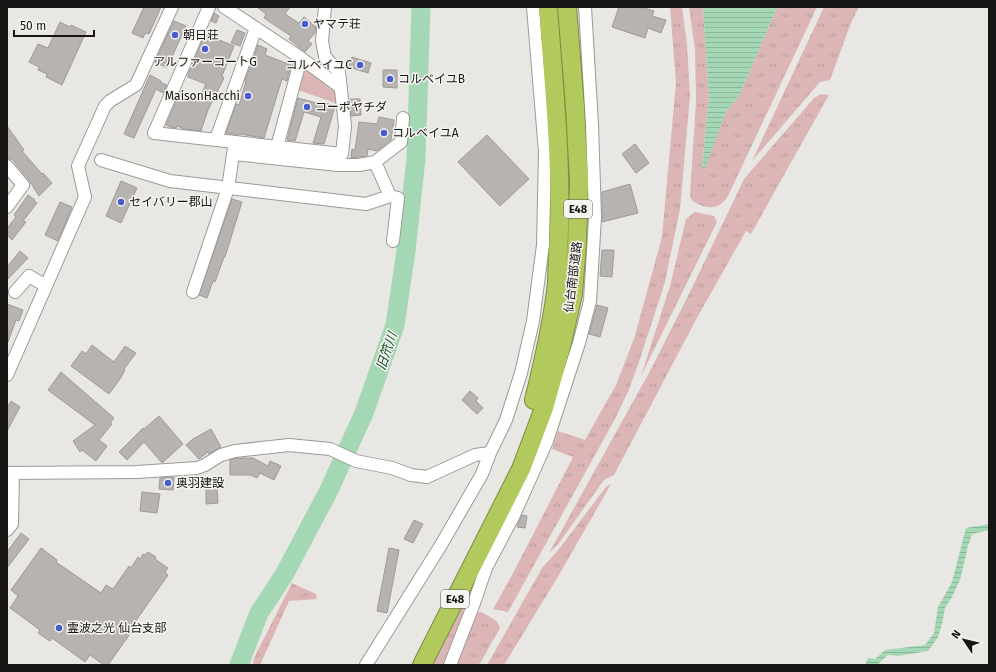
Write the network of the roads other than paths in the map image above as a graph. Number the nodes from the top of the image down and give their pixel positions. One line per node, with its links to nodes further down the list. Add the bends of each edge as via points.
1 (172, 7): 23 (street, via 136,85 105,106 78,166 85,198)
2 (209, 7): 13 (street, via 154,133)
3 (224, 7): 9 (street)
4 (325, 7): 11 (street, via 322,40 325,57 339,72)
5 (533, 7): 27 (street, via 545,152 542,245 533,321 521,373 506,420)
6 (548, 7): 30 (highway, 仙台南部道路 / E48, via 560,195 556,292 548,342 533,406)
7 (567, 7): 30 (highway, 仙台南部道路 / E48, via 579,182 578,244 573,294 544,408 521,469)
8 (585, 7): 33 (street, via 595,216 590,301 547,441 514,515 486,568)
9 (256, 28): 10 (street); 13 (street)
10 (301, 58): 11 (street); 14 (street)
11 (340, 87): 14 (street, via 345,126 342,154)
12 (403, 118): 18 (street, via 400,142)
13 (216, 139): 15 (street)
14 (277, 147): 15 (street)
15 (234, 152): 18 (street, via 338,165); 19 (street)
16 (101, 160): 19 (street, via 170,181)
17 (7, 166): 21 (street, via 23,185)
18 (377, 166): 20 (street)
19 (229, 186): 20 (street, via 366,204); 25 (street)
20 (389, 194): 22 (street, via 398,198)
21 (7, 207)
22 (393, 241)
23 (46, 286): 24 (street, via 29,276); 26 (street)
24 (15, 292)
25 (193, 292)
26 (7, 375)
27 (490, 453): 28 (street, via 475,455 427,477 356,461 330,449 289,445 235,451 221,455 205,465 189,468 137,472); 31 (street, via 482,474 441,545)
28 (10, 473): 29 (street, via 12,524)
29 (7, 530)
30 (489, 533): 32 (highway, 仙台南部道路 / E48)
31 (366, 665)
32 (422, 665)
33 (450, 665)

